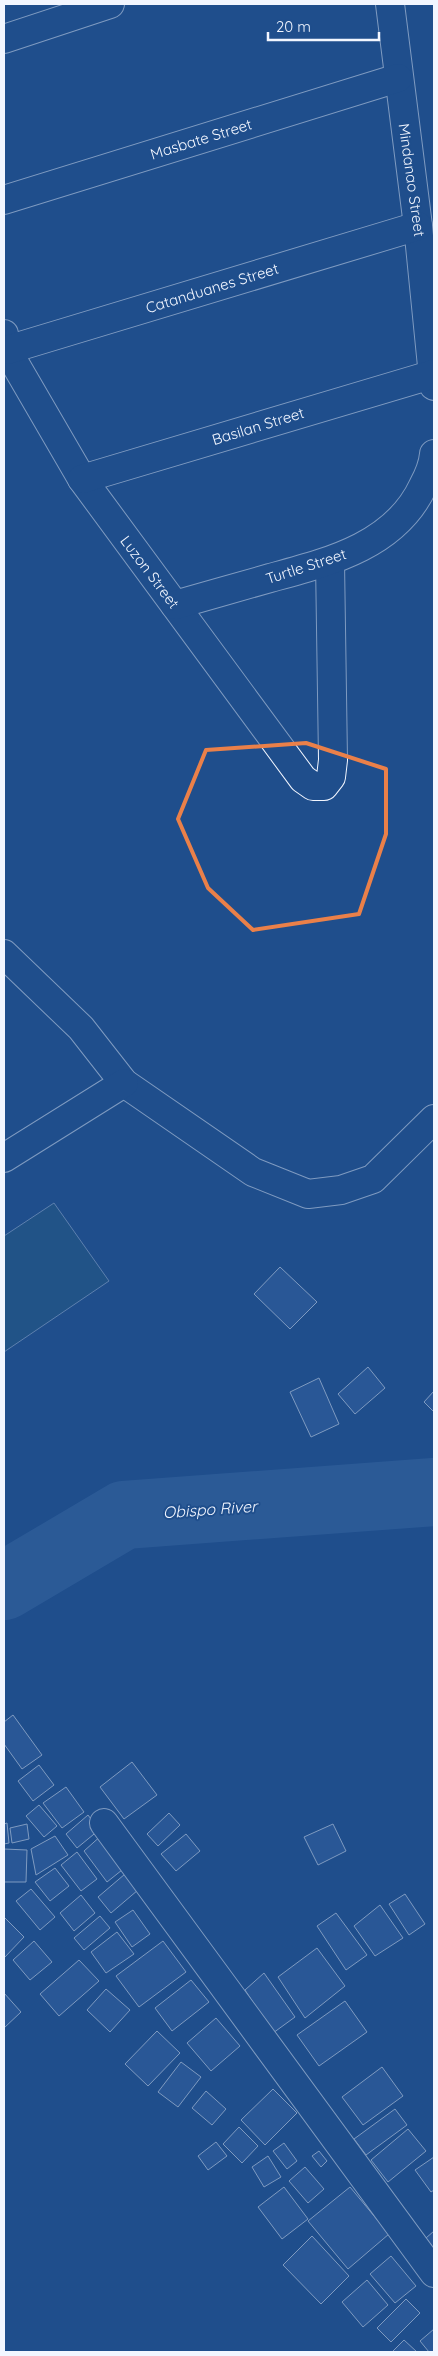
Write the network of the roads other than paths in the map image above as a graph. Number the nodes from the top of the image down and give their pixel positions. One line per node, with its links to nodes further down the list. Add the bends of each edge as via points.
1 (110, 4): 3 (street)
2 (390, 4): 4 (street, Mindanao Street)
3 (4, 39)
4 (398, 78): 5 (street, Masbate Street); 6 (street, Mindanao Street)
5 (4, 200)
6 (418, 226): 7 (street, Catanduanes Street); 8 (street, Mindanao Street)
7 (5, 342): 11 (street, Luzon Street)
8 (434, 374): 9 (street, Mindanao Street); 11 (street, Basilan Street)
9 (434, 386)
10 (434, 454): 12 (street, Turtle Street, via 434,464 418,496 400,521 372,542)
11 (82, 479): 13 (street, Luzon Street)
12 (330, 562): 13 (street, Turtle Street); 13 (street, Luzon Street, via 333,760 331,777 324,786 313,786 303,779)
13 (175, 605)
14 (4, 954): 15 (street, via 81,1028)
15 (124, 1084): 16 (street, via 253,1172 308,1194 341,1190 373,1179); 17 (street)
16 (434, 1119)
17 (4, 1158)
18 (104, 1823): 19 (street)
19 (434, 2273)

